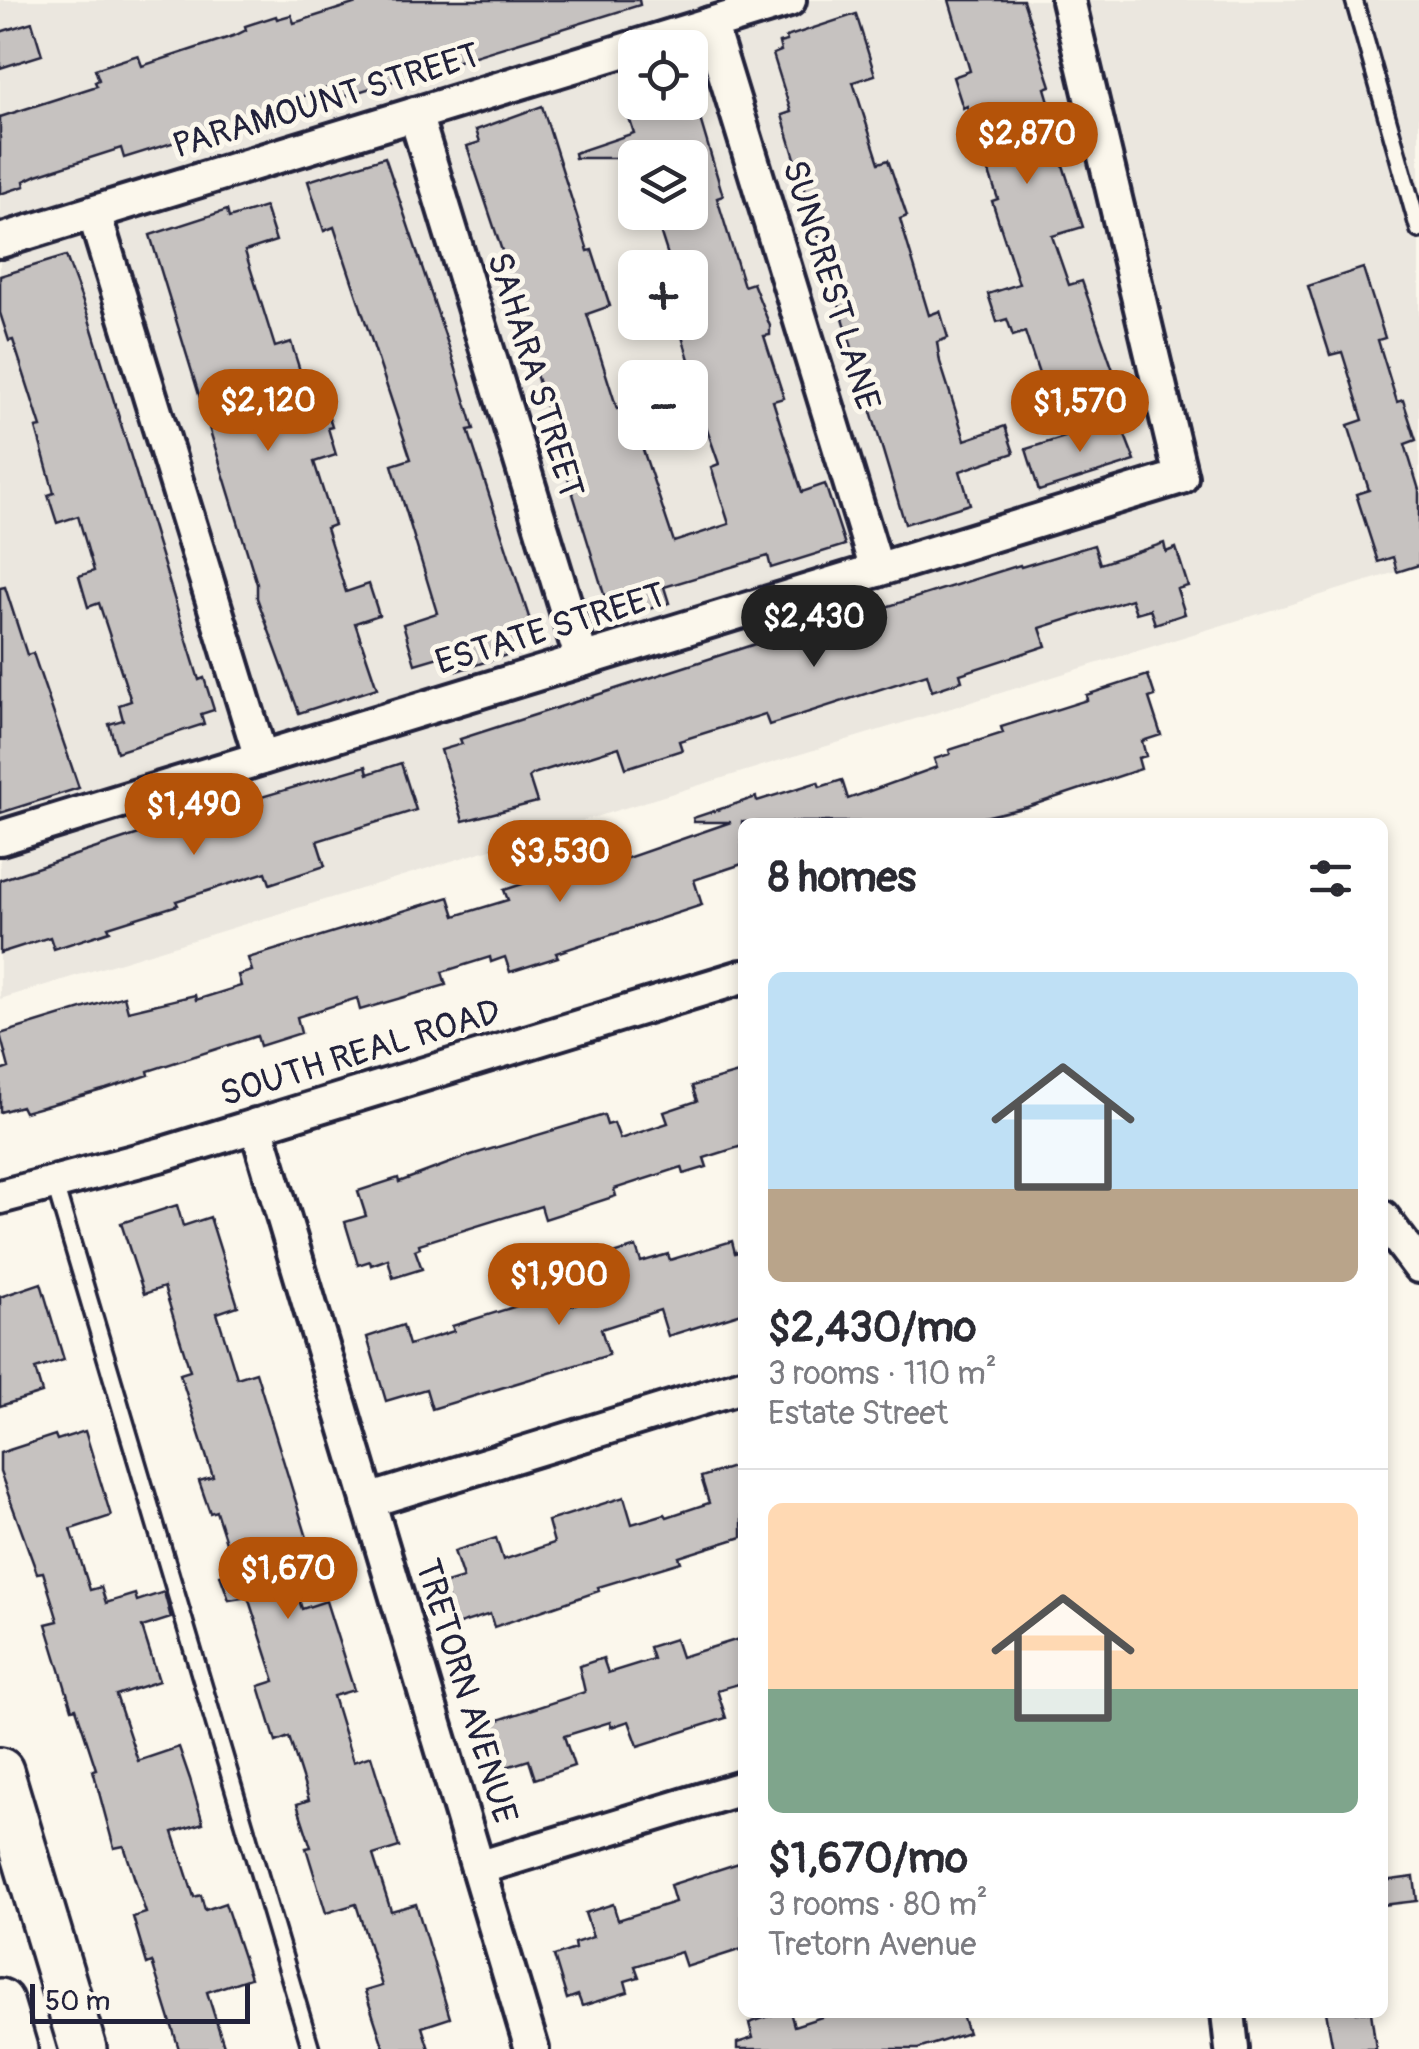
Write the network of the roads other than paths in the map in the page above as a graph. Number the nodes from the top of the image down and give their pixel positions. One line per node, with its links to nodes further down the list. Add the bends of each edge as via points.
1 (789, 0): 4 (street, PARAMOUNT STREET)
2 (1068, 0): 9 (street, ESTATE STREET, via 1180,477)
3 (1354, 0): 7 (lane)
4 (710, 24): 5 (street, PARAMOUNT STREET); 9 (street, SUNCREST LANE)
5 (415, 114): 6 (street, PARAMOUNT STREET); 10 (street, SAHARA STREET)
6 (94, 212): 8 (street, PARAMOUNT STREET); 11 (street)
7 (1419, 230)
8 (0, 241)
9 (877, 570): 10 (street, ESTATE STREET)
10 (582, 660): 11 (street, ESTATE STREET)
11 (261, 758): 12 (street, ESTATE STREET)
12 (0, 838)
13 (738, 978): 14 (street, SOUTH REAL ROAD)
14 (256, 1126): 15 (street, SOUTH REAL ROAD); 20 (street, TRETORN AVENUE)
15 (54, 1182): 16 (street, SOUTH REAL ROAD); 28 (lane)
16 (0, 1197)
17 (1388, 1224): 18 (street)
18 (1419, 1266)
19 (738, 1387): 20 (street)
20 (368, 1501): 23 (street, TRETORN AVENUE)
21 (0, 1771): 27 (main road)
22 (738, 1789): 23 (street)
23 (478, 1868): 29 (street, TRETORN AVENUE)
24 (0, 2002): 26 (main road)
25 (1229, 2018): 30 (street)
26 (14, 2049)
27 (83, 2049)
28 (311, 2049)
29 (532, 2049)
30 (1232, 2049)

